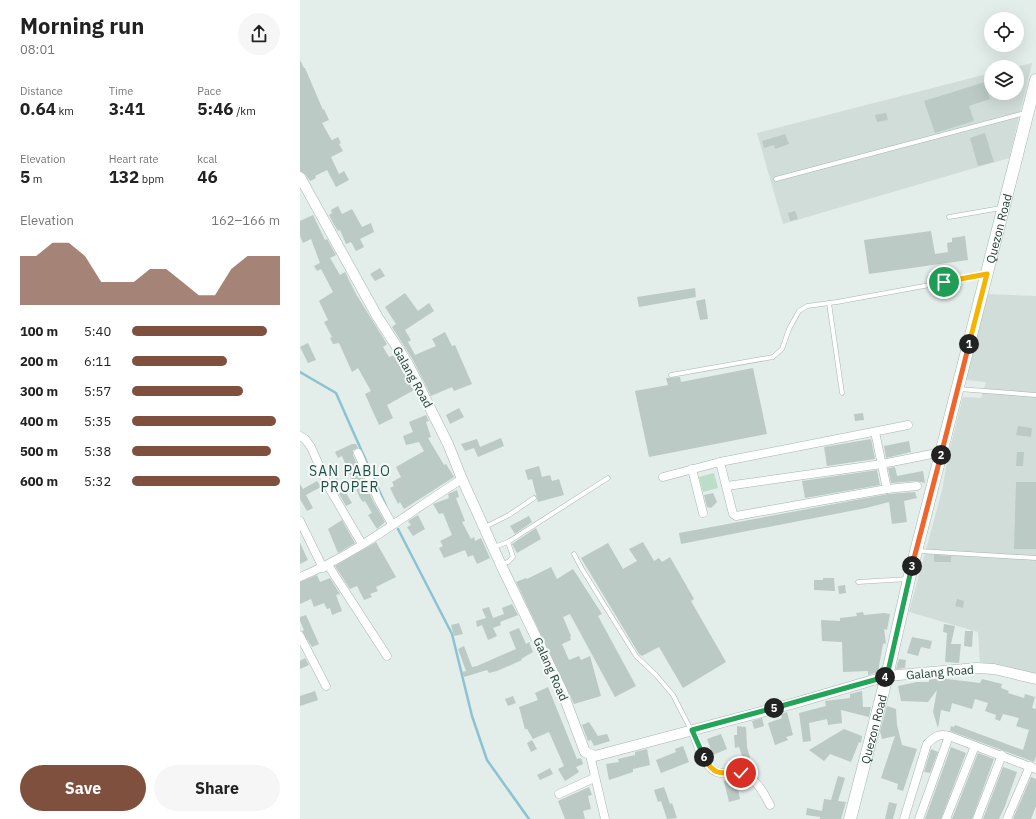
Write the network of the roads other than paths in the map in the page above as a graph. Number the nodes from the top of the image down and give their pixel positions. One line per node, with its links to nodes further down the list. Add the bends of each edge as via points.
1 (1036, 80): 2 (main road, Quezon Road)
2 (1028, 112): 4 (lane); 5 (main road, Quezon Road)
3 (300, 177): 23 (street, Galang Road, via 377,316 408,364 448,444)
4 (776, 179)
5 (1004, 207): 6 (lane); 7 (main road, Quezon Road)
6 (949, 217)
7 (987, 274): 8 (lane); 10 (main road, Quezon Road)
8 (829, 303): 9 (lane, via 807,306 799,311 782,349 773,357); 11 (lane)
9 (670, 375)
10 (957, 389): 12 (lane); 17 (main road, Quezon Road)
11 (842, 393)
12 (1036, 395)
13 (908, 425): 14 (street)
14 (875, 432): 18 (street); 19 (street)
15 (300, 436): 33 (street, via 311,447 328,486)
16 (358, 454): 30 (street, via 378,500)
17 (941, 455): 19 (street, via 932,454); 35 (main road, Quezon Road)
18 (720, 462): 20 (street); 24 (street)
19 (882, 464): 24 (street); 26 (street)
20 (692, 469): 21 (street); 28 (street)
21 (663, 477)
22 (608, 478): 32 (lane)
23 (462, 479): 30 (street); 31 (street, Galang Road)
24 (727, 486): 26 (street, via 733,514 736,516)
25 (916, 486): 26 (street)
26 (887, 489)
27 (534, 498): 31 (lane)
28 (703, 512)
29 (300, 522): 39 (street)
30 (392, 524): 33 (street)
31 (485, 527): 34 (street, Galang Road)
32 (508, 542): 34 (lane); 38 (lane, via 513,557)
33 (362, 544): 39 (street)
34 (494, 548): 38 (street, Galang Road)
35 (916, 551): 37 (lane); 41 (main road, Quezon Road)
36 (574, 554): 48 (lane, via 636,656 673,696)
37 (1036, 558)
38 (501, 565): 51 (street, Galang Road, via 562,691 585,752)
39 (326, 566): 40 (street); 44 (street)
40 (300, 577)
41 (909, 578): 42 (lane); 45 (main road, Quezon Road)
42 (858, 582)
43 (300, 637): 47 (street)
44 (387, 656)
45 (887, 676): 46 (street, Galang Road, via 977,668 994,669); 48 (street, Galang Road); 58 (main road, Quezon Road)
46 (1036, 679)
47 (326, 686)
48 (692, 730): 51 (street, Galang Road, via 595,756); 56 (street, via 709,767 720,774 741,773 750,776 761,788)
49 (949, 736): 50 (street); 59 (street, via 936,735 927,744); 60 (street)
50 (975, 746): 52 (street); 61 (street)
51 (590, 755): 54 (street)
52 (1002, 755): 53 (street); 62 (street)
53 (1033, 767): 63 (street)
54 (594, 778): 55 (street); 57 (street)
55 (559, 794)
56 (770, 805)
57 (606, 819)
58 (850, 819)
59 (904, 819)
60 (919, 819)
61 (946, 819)
62 (977, 819)
63 (1007, 819)

